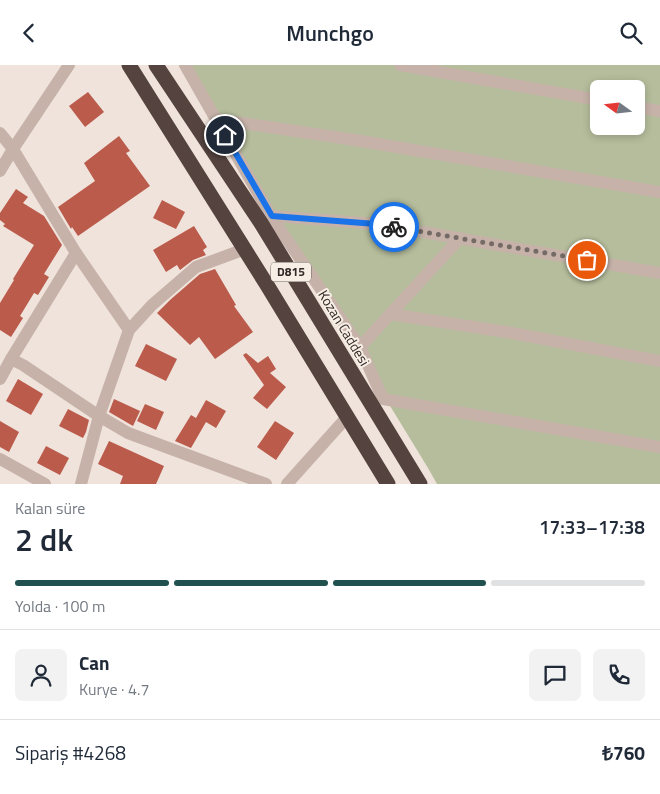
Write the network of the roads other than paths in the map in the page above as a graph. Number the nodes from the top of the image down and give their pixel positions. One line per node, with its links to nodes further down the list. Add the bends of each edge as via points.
1 (70, 65): 11 (street)
2 (129, 65): 16 (highway, D815)
3 (156, 65): 34 (highway, Kozan Caddesi / D815, via 261,223)
4 (185, 65): 9 (street)
5 (400, 65): 6 (street)
6 (590, 98)
7 (645, 108): 8 (street)
8 (660, 111)
9 (216, 119): 13 (street); 14 (street)
10 (0, 133): 11 (street)
11 (13, 149): 12 (street); 17 (street)
12 (0, 171)
13 (660, 192)
14 (272, 216): 15 (street, via 376,224); 21 (street)
15 (460, 238): 18 (street); 19 (street)
16 (245, 249): 20 (street, via 196,267); 26 (highway, D815)
17 (76, 253): 20 (street); 22 (street)
18 (660, 273)
19 (390, 314): 21 (street); 23 (street)
20 (129, 330): 25 (street)
21 (360, 347): 27 (street, via 383,399)
22 (11, 359): 24 (street); 25 (street)
23 (660, 361)
24 (0, 379)
25 (99, 416): 30 (street); 31 (street, via 128,433)
26 (347, 417): 32 (street); 33 (highway, D815)
27 (660, 447)
28 (0, 459): 29 (street)
29 (45, 484)
30 (81, 484)
31 (266, 484)
32 (287, 484)
33 (388, 484)
34 (420, 484)

